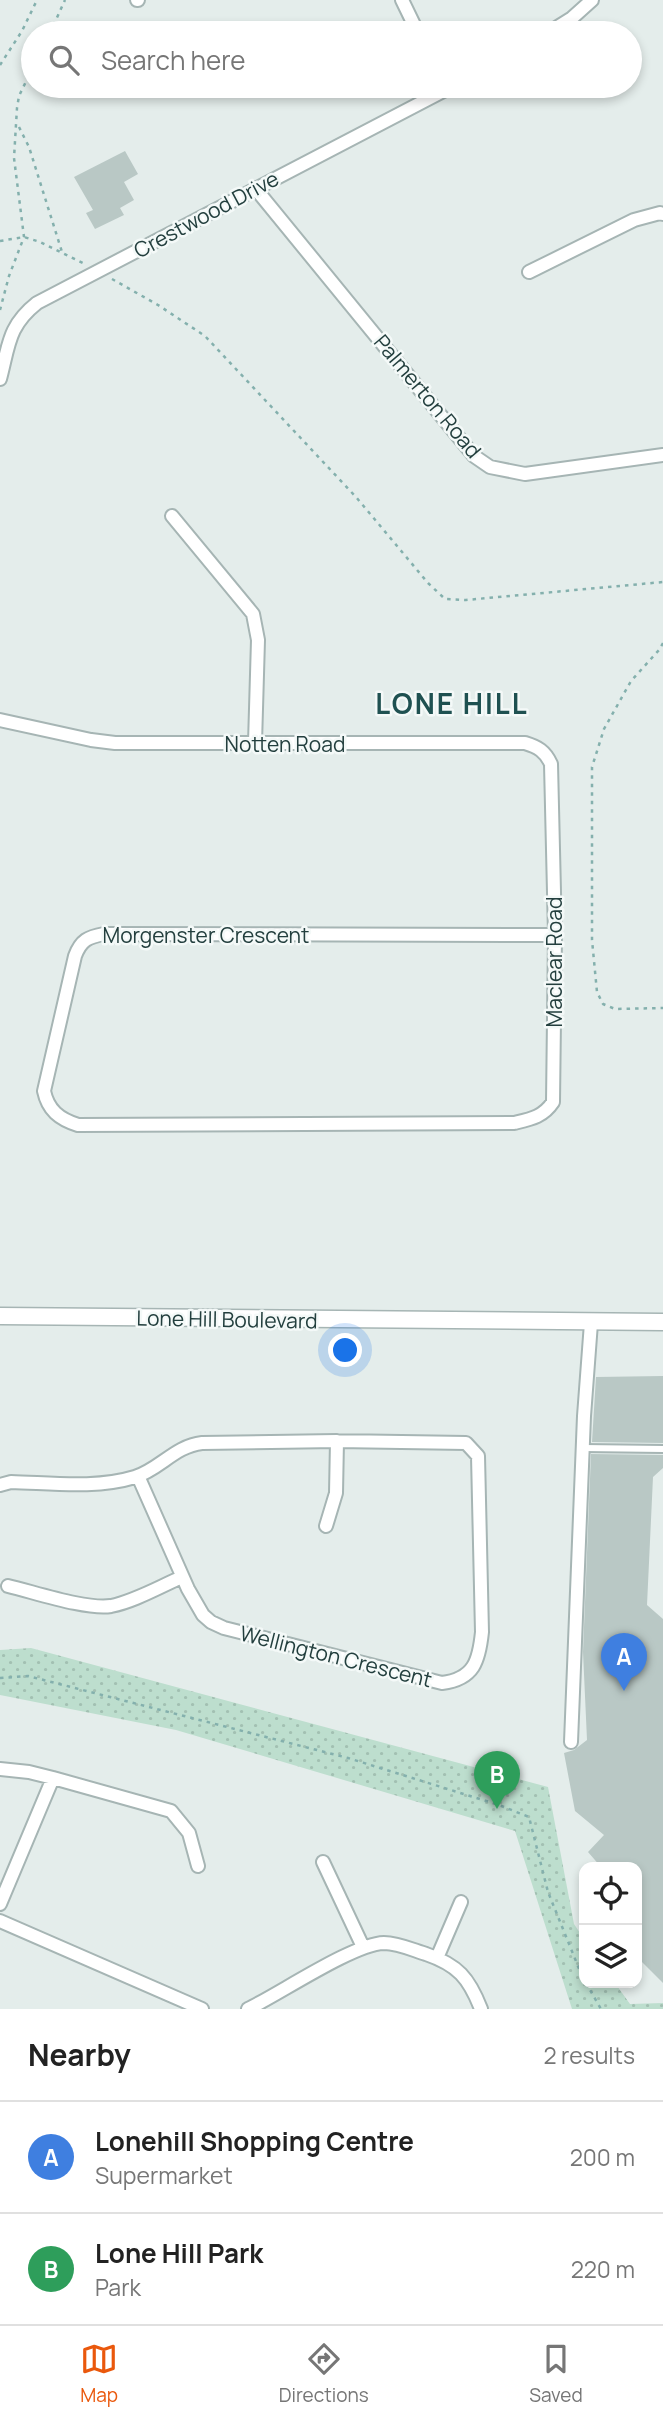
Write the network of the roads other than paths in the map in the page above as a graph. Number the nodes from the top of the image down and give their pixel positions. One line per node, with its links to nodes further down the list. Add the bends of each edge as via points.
1 (402, 0): 3 (street)
2 (592, 0): 4 (street)
3 (412, 21)
4 (567, 21)
5 (428, 98): 6 (street, Crestwood Drive)
6 (255, 188): 9 (street, Crestwood Drive, via 37,303 13,328); 10 (street, Palmerton Road, via 474,456 490,467 525,474)
7 (663, 214): 8 (street, via 634,220)
8 (529, 272)
9 (0, 379)
10 (663, 455)
11 (172, 516): 13 (street, via 253,614 257,640)
12 (0, 720): 13 (street, Notten Road, via 115,743)
13 (255, 743): 14 (street, Notten Road, via 525,743 546,753)
14 (553, 775): 15 (street, Maclear Road)
15 (555, 935): 16 (street, Maclear Road, via 553,1102 540,1116); 16 (street, Morgenster Crescent, via 89,937 79,943 75,956 44,1091 56,1114 78,1125)
16 (514, 1123)
17 (0, 1316): 19 (street, Lone Hill Boulevard)
18 (663, 1322): 19 (street, Lone Hill Boulevard)
19 (591, 1323): 21 (street)
20 (337, 1441): 23 (street, Wellington Crescent, via 195,1443); 25 (street, via 336,1493); 26 (street, Wellington Crescent, via 459,1441 478,1456 482,1632 473,1669 462,1678 442,1683 224,1628 203,1615)
21 (583, 1448): 22 (lane); 28 (street)
22 (663, 1449)
23 (138, 1476): 24 (street, Wellington Crescent, via 106,1483); 26 (street, Wellington Crescent)
24 (0, 1485)
25 (326, 1526)
26 (182, 1577): 27 (street, via 107,1606)
27 (8, 1586)
28 (571, 1742)
29 (0, 1769): 30 (street)
30 (52, 1778): 32 (street, via 171,1811 189,1833); 34 (street)
31 (323, 1862): 36 (street)
32 (198, 1866)
33 (461, 1902): 37 (street)
34 (0, 1903)
35 (0, 1921): 38 (street)
36 (363, 1947): 37 (street, via 388,1943); 39 (street)
37 (437, 1958): 40 (street, via 464,1975)
38 (202, 2009)
39 (248, 2009)
40 (481, 2009)

